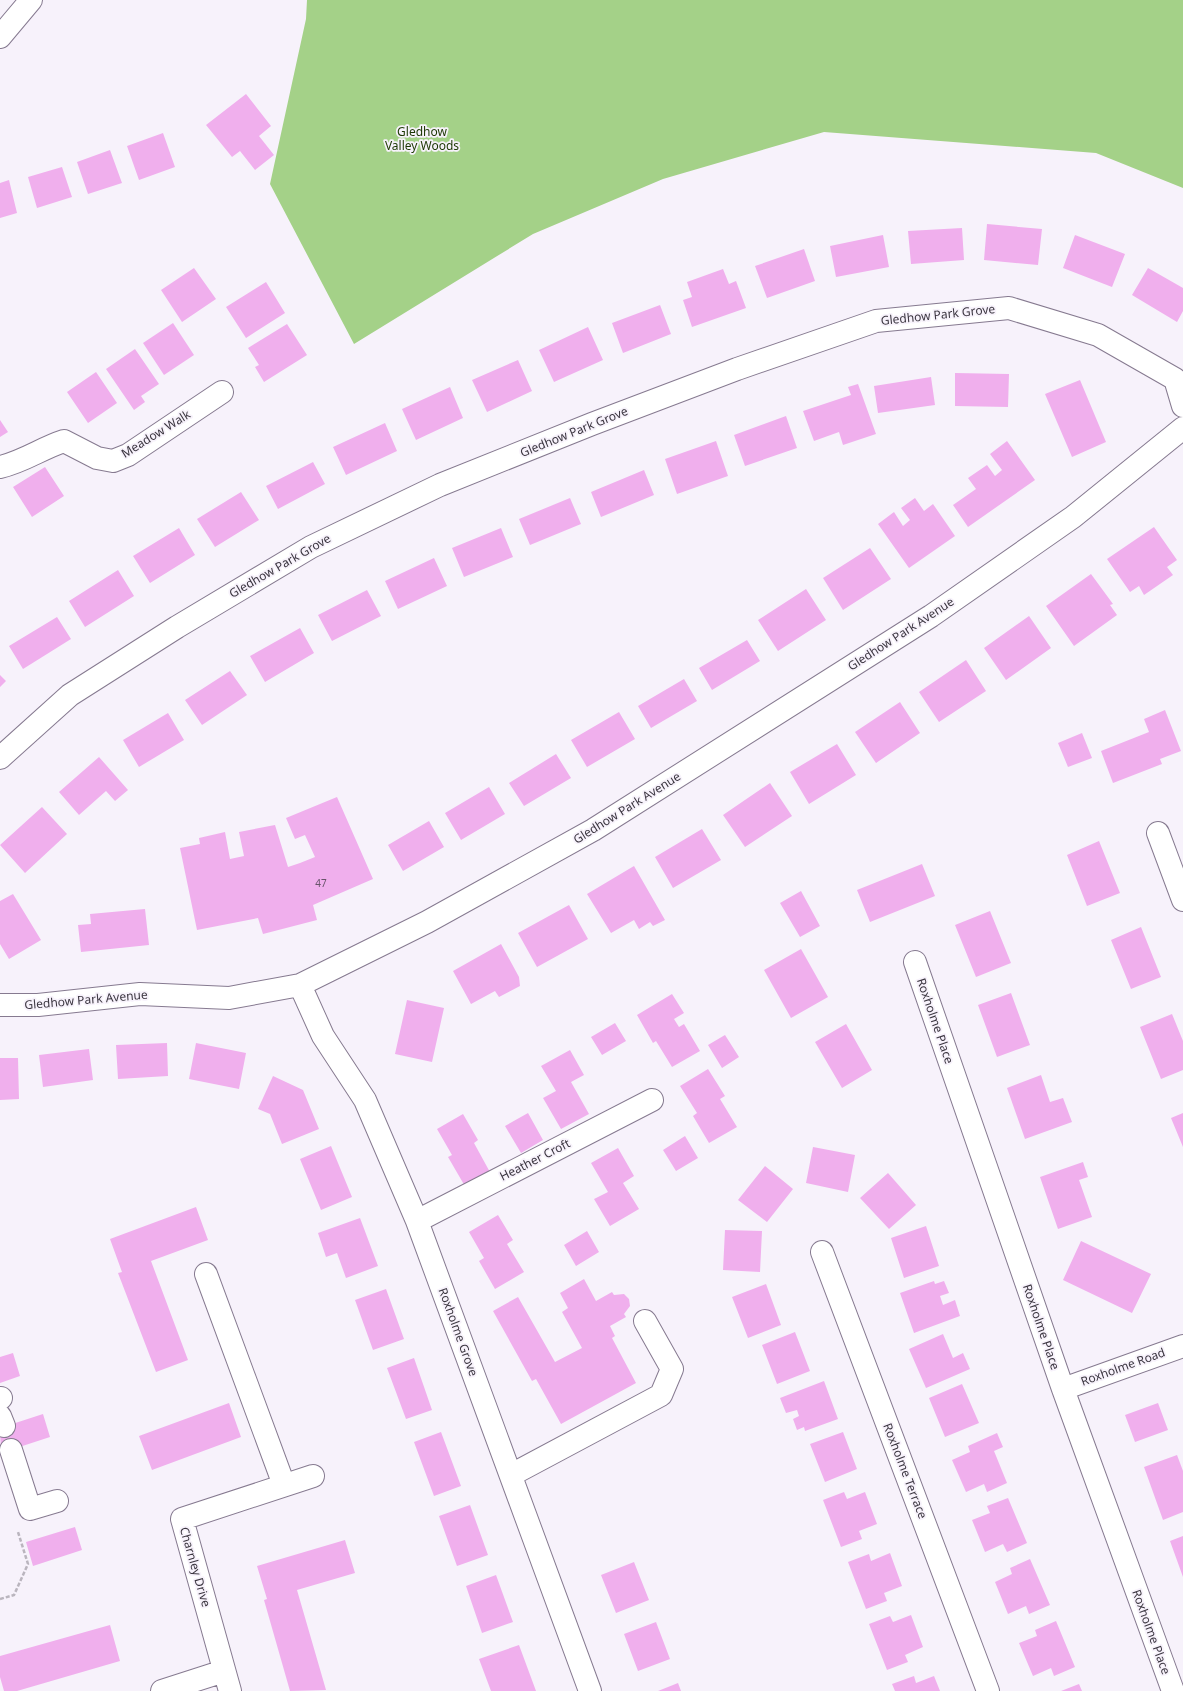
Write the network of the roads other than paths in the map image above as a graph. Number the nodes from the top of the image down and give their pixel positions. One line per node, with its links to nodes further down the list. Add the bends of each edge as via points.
1 (31, 0): 2 (street)
2 (0, 37)
3 (222, 392): 6 (street, Meadow Walk, via 128,455 112,461 97,458 64,441 45,447 17,463)
4 (1183, 406): 7 (street, Gledhow Park Grove, via 1174,379 1098,334 1009,308 876,321 737,369 592,424 440,485 311,546 176,627 70,695)
5 (1183, 428): 11 (street, Gledhow Park Avenue, via 1073,518 937,612 593,830 427,922)
6 (0, 467)
7 (0, 758)
8 (1158, 833): 9 (street)
9 (1183, 900)
10 (915, 962): 19 (street, Roxholme Place)
11 (300, 985): 12 (street, Gledhow Park Avenue, via 229,998 140,994 38,1005); 14 (street, Roxholme Grove, via 323,1036 365,1100)
12 (0, 1005)
13 (652, 1100): 14 (street, Heather Croft)
14 (417, 1221): 21 (street, Roxholme Grove)
15 (822, 1252): 28 (street, Roxholme Terrace)
16 (206, 1274): 23 (street)
17 (645, 1322): 21 (street, via 672,1369 661,1395)
18 (1183, 1346): 19 (street, Roxholme Road)
19 (1063, 1389): 29 (street, Roxholme Place)
20 (11, 1450): 24 (street, via 21,1512)
21 (511, 1475): 27 (street, Roxholme Grove)
22 (313, 1476): 23 (street, Charnley Drive)
23 (284, 1485): 25 (street, Charnley Drive, via 182,1519)
24 (57, 1502)
25 (227, 1681): 26 (street, Charnley Drive)
26 (162, 1691)
27 (590, 1691)
28 (988, 1691)
29 (1173, 1691)

